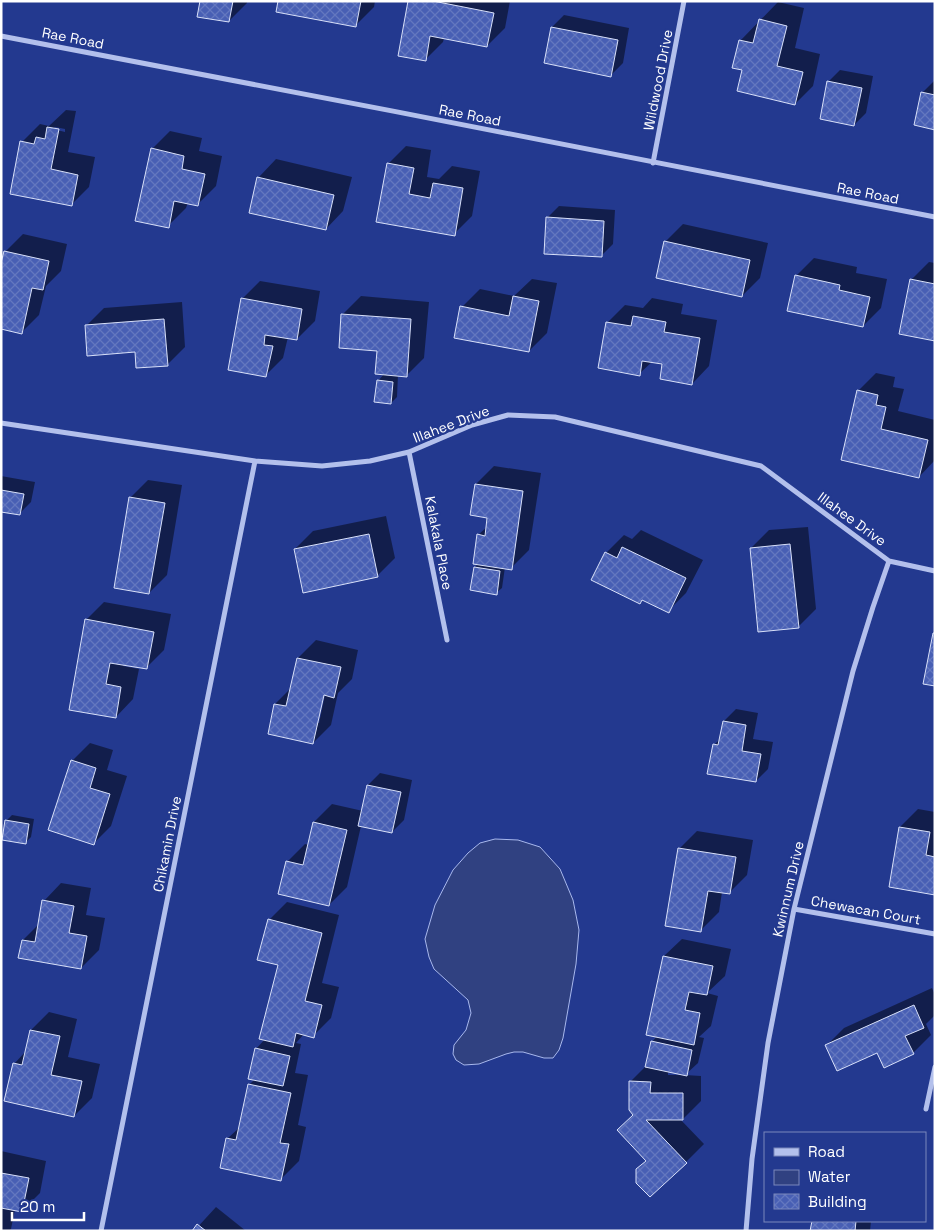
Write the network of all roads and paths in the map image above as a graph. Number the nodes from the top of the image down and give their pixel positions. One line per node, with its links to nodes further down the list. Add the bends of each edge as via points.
1 (684, 1): 3 (street, Wildwood Drive)
2 (1, 36): 3 (street, Rae Road)
3 (653, 163): 4 (street, Rae Road)
4 (935, 217)
5 (1, 423): 7 (street, Illahee Drive)
6 (409, 452): 7 (street, Illahee Drive, via 370,461 322,466); 8 (street, Illahee Drive, via 472,425 508,415 555,417 761,466); 10 (street, Kalakala Place)
7 (255, 461): 15 (street, Chikamin Drive)
8 (890, 561): 9 (street, Illahee Drive); 11 (street, Kwinnum Drive, via 853,671)
9 (935, 571)
10 (447, 640)
11 (794, 909): 12 (street, Chewacan Court); 16 (street, Kwinnum Drive, via 768,1043)
12 (935, 934)
13 (935, 1067): 14 (street)
14 (926, 1109)
15 (101, 1231)
16 (746, 1231)

